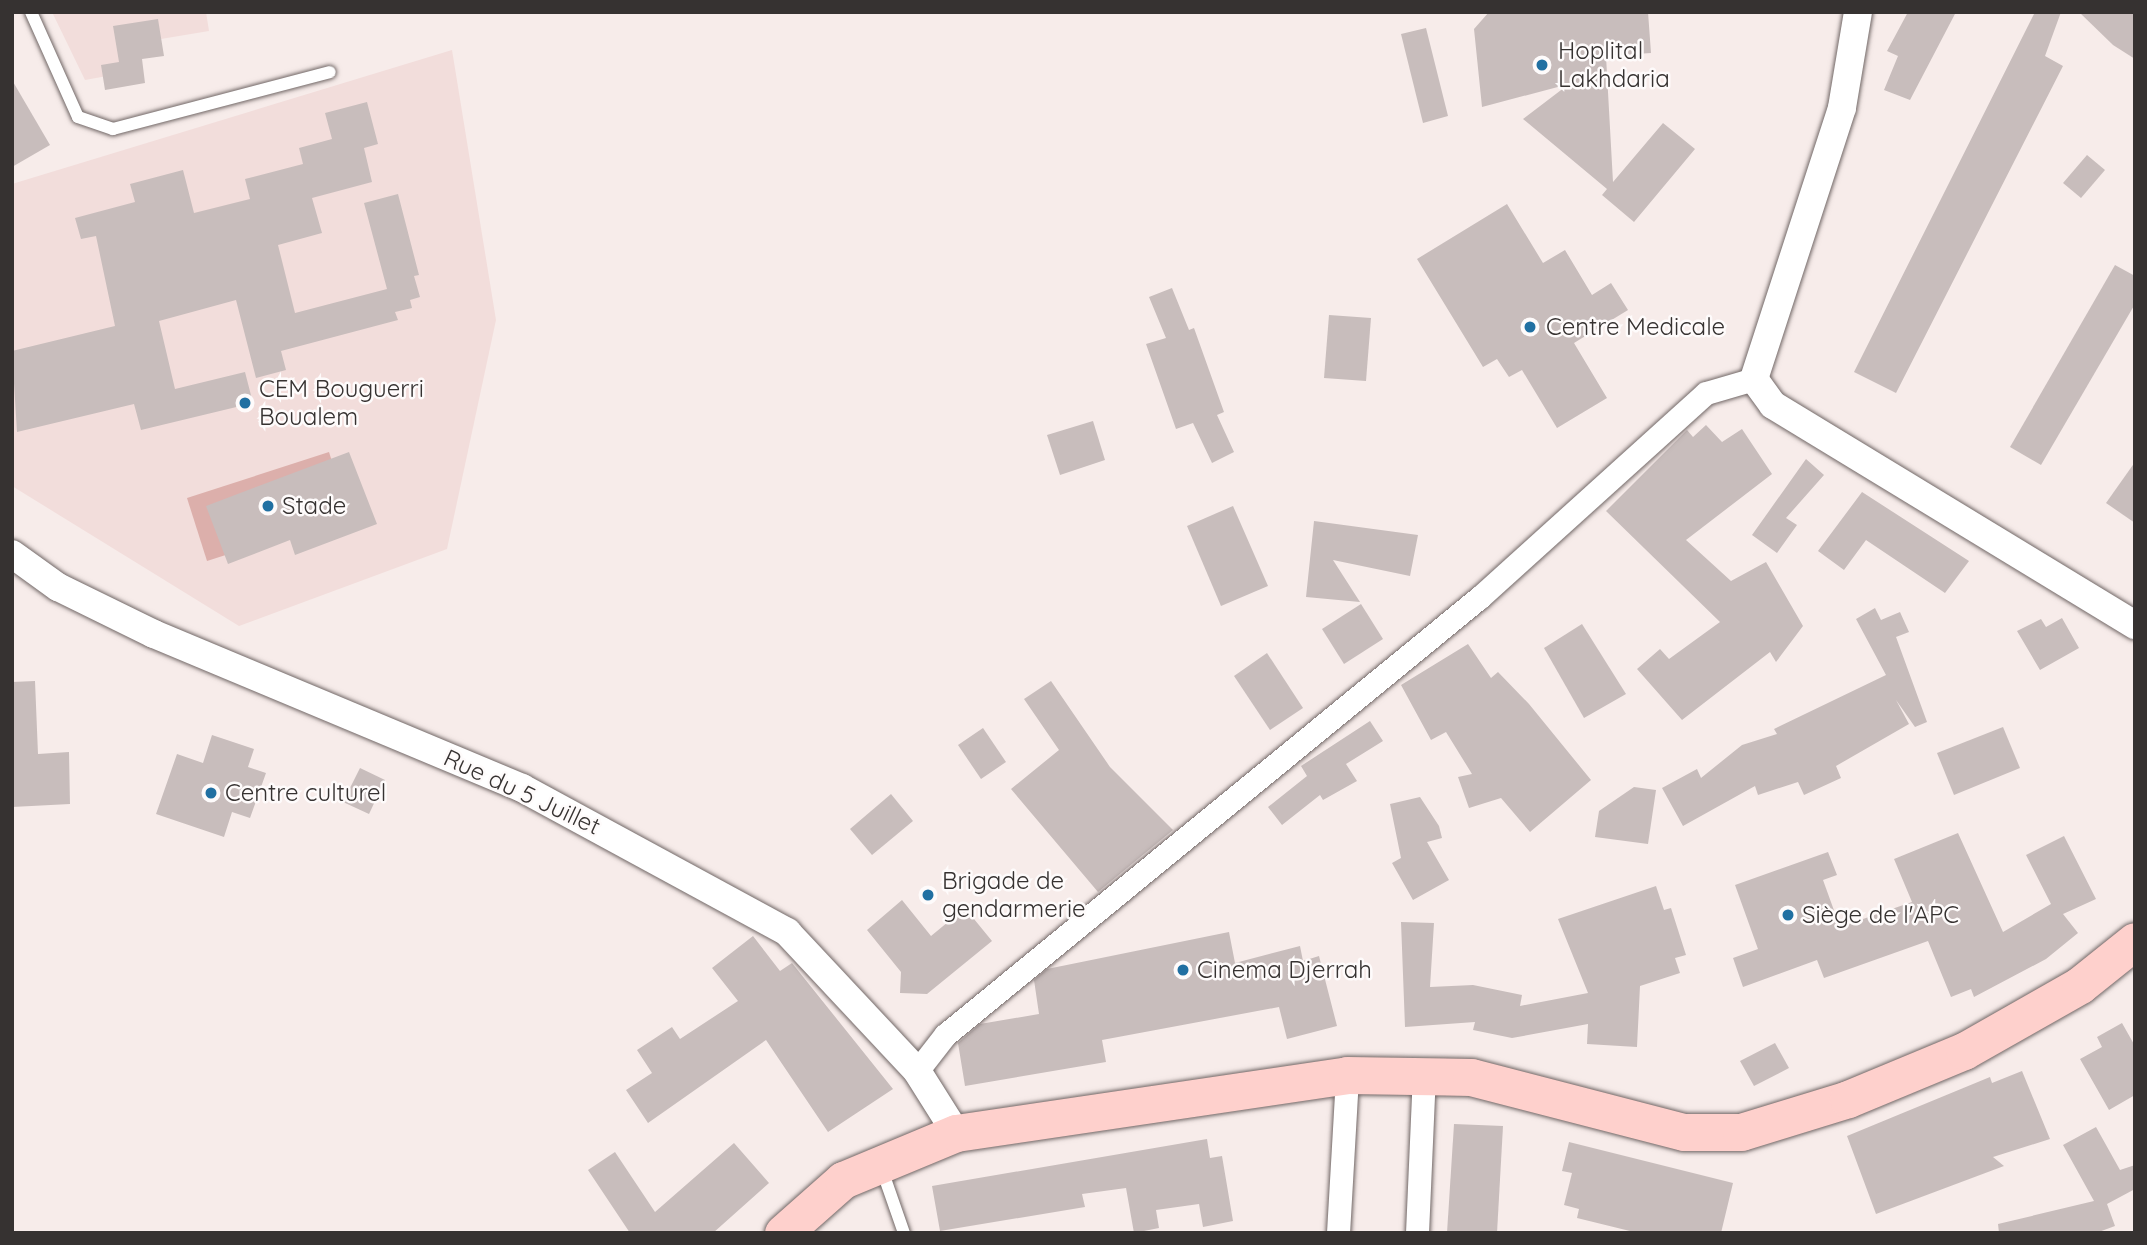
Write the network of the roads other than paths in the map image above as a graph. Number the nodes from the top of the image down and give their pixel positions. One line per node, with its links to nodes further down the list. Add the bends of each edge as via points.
1 (31, 12): 3 (lane, via 78,117 113,130)
2 (1858, 12): 4 (street, via 1842,108)
3 (330, 72)
4 (1754, 379): 6 (street, via 1773,405); 8 (street, via 1706,393 1480,597 945,1035)
5 (12, 554): 8 (street, Rue du 5 Juillet, via 58,587 155,634 522,788 787,932)
6 (2135, 625)
7 (2135, 941): 9 (main road, via 2068,993 1964,1051 1848,1099 1741,1132 1684,1132 1471,1077)
8 (917, 1071): 11 (street, Rue du 5 Juillet)
9 (1424, 1072): 10 (main road); 16 (street)
10 (1348, 1075): 11 (main road); 15 (street)
11 (956, 1133): 12 (main road)
12 (878, 1161): 13 (main road, via 843,1180); 14 (lane)
13 (783, 1233)
14 (904, 1233)
15 (1338, 1233)
16 (1417, 1233)

